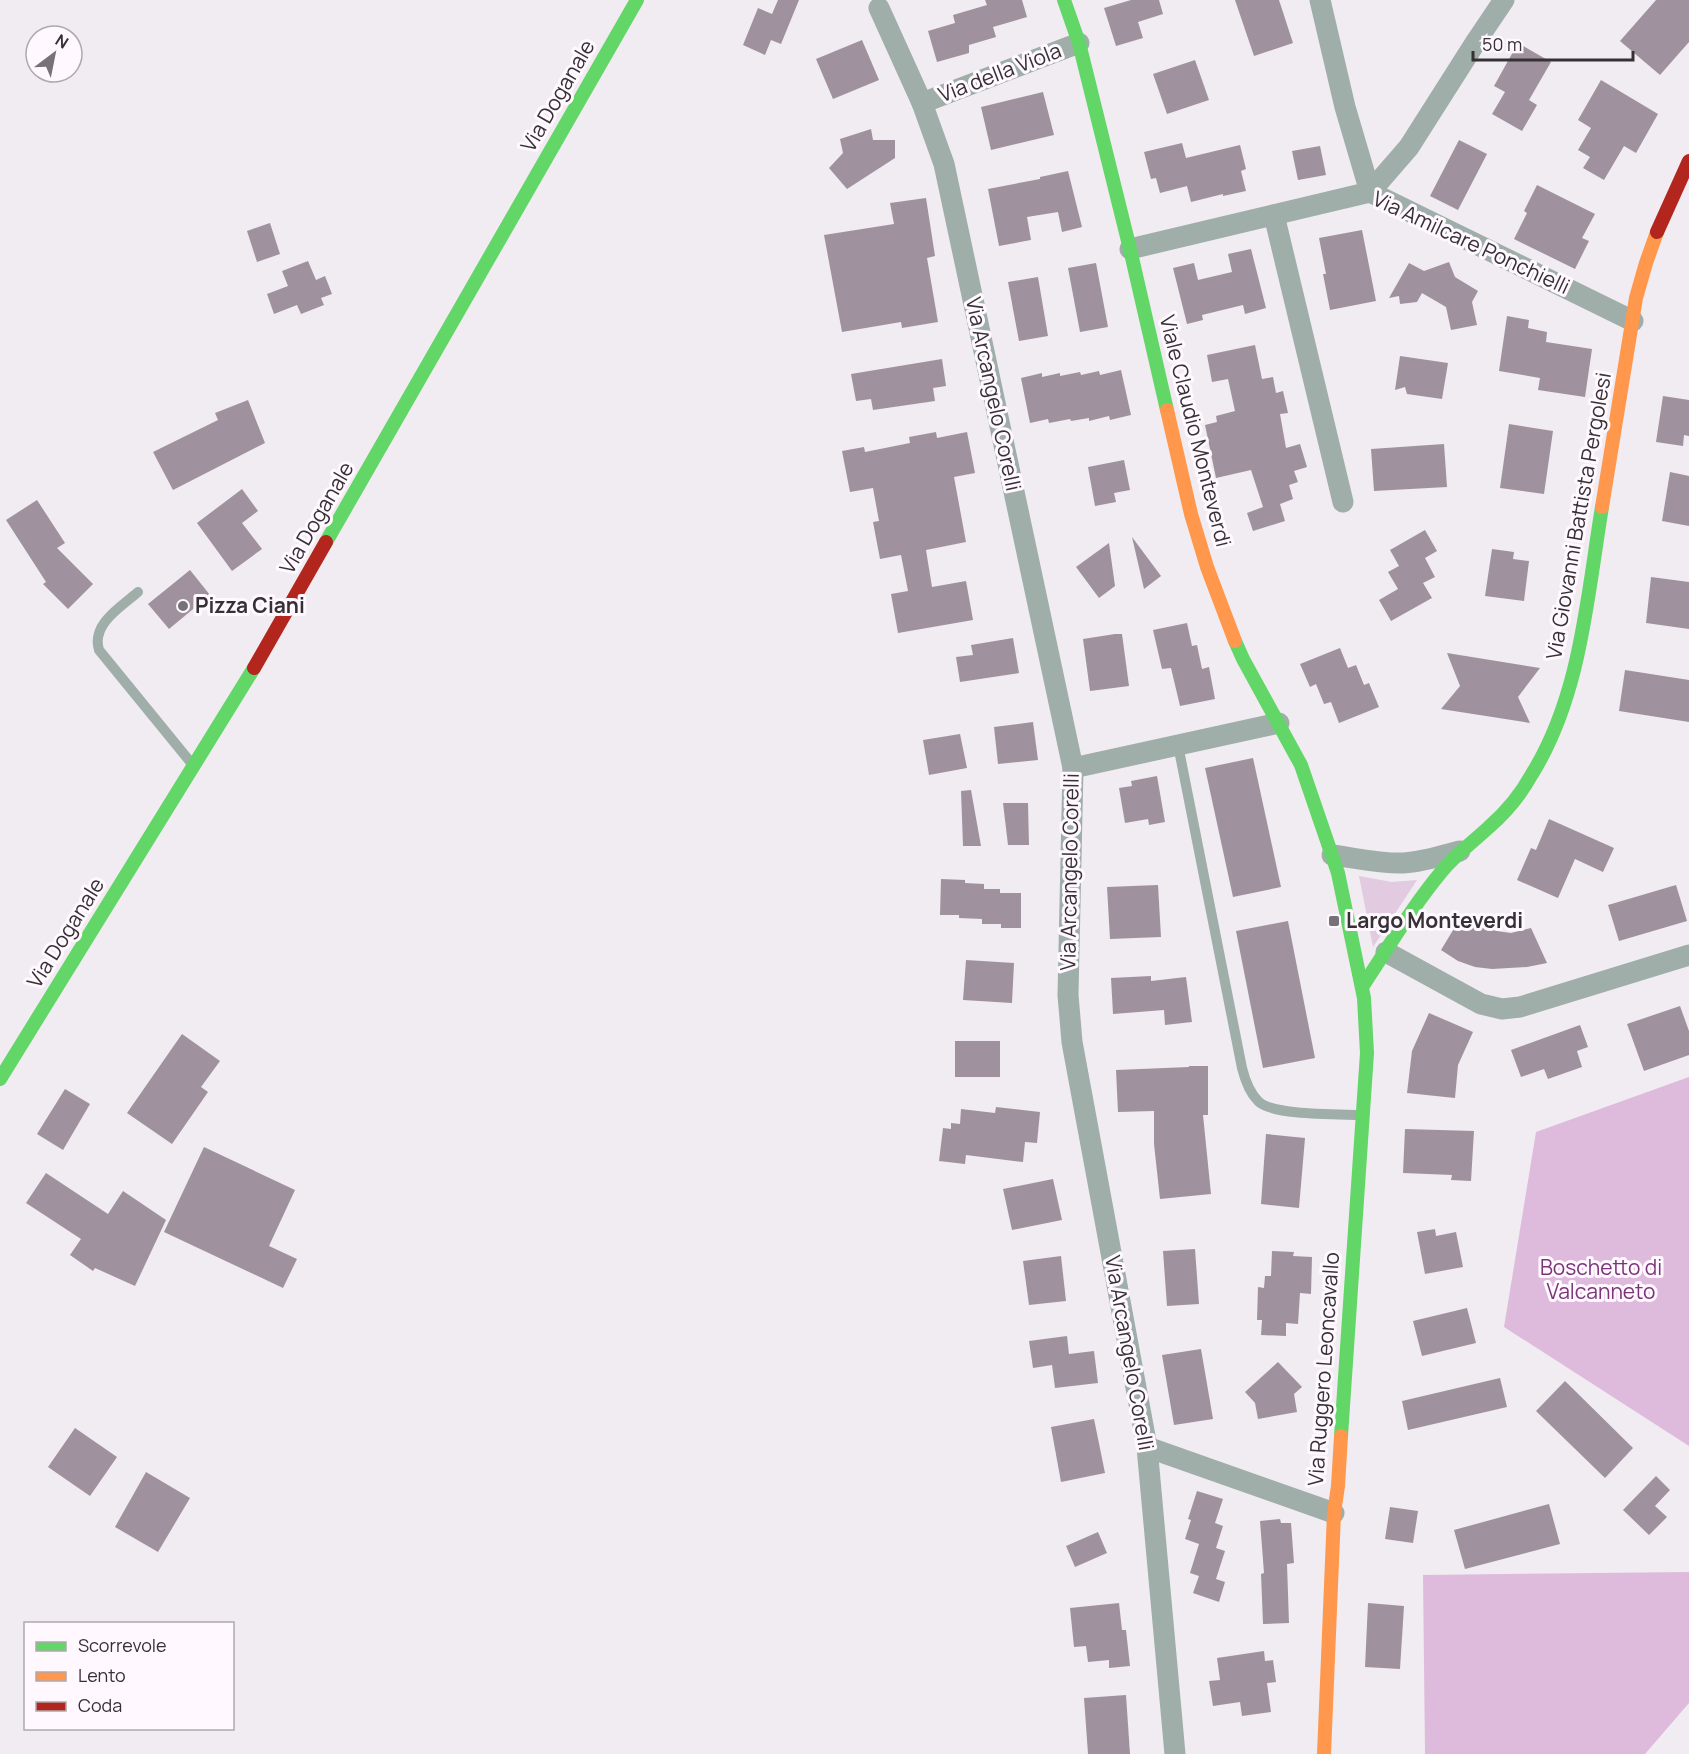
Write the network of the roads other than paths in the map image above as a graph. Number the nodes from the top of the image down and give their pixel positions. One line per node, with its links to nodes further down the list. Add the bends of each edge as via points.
1 (637, 0): 17 (street, Via Doganale, via 247,681)
2 (1064, 0): 6 (street, Viale Claudio Monteverdi)
3 (1320, 0): 9 (street)
4 (1504, 0): 9 (street, via 1409,147)
5 (879, 8): 7 (street, Via Arcangelo Corelli)
6 (1079, 43): 7 (street, Via della Viola); 11 (street, Viale Claudio Monteverdi)
7 (922, 103): 18 (street, Via Arcangelo Corelli, via 949,186)
8 (1689, 161): 12 (street, Via Giovanni Battista Pergolesi, via 1648,253)
9 (1370, 192): 10 (street, Via Amilcare Ponchielli); 12 (street, Via Amilcare Ponchielli)
10 (1274, 215): 11 (street, Via Amilcare Ponchielli); 13 (street)
11 (1130, 249): 15 (street, Viale Claudio Monteverdi, via 1202,551 1234,638)
12 (1633, 321): 19 (street, Via Giovanni Battista Pergolesi, via 1578,653 1568,690 1545,751 1525,787 1496,820)
13 (1343, 502)
14 (138, 592): 17 (lane, via 102,625 97,638 99,650)
15 (1279, 723): 16 (street); 20 (street, Viale Claudio Monteverdi, via 1301,765)
16 (1178, 745): 18 (street); 25 (lane, via 1242,1068 1250,1090 1271,1109)
17 (194, 766): 24 (street, Via Doganale)
18 (1073, 768): 26 (street, Via Arcangelo Corelli, via 1069,1018)
19 (1460, 851): 20 (street, via 1403,863); 21 (street, Via Giovanni Battista Pergolesi)
20 (1332, 855): 23 (street, Viale Claudio Monteverdi)
21 (1386, 952): 22 (street, via 1474,1001 1508,1009); 23 (street, Via Giovanni Battista Pergolesi)
22 (1689, 955)
23 (1362, 987): 25 (street, Via Ruggero Leoncavallo, via 1367,1038)
24 (0, 1079)
25 (1362, 1115): 27 (street, Via Ruggero Leoncavallo)
26 (1147, 1447): 27 (street); 28 (street, Via Arcangelo Corelli)
27 (1334, 1513): 29 (street, Via Ruggero Leoncavallo)
28 (1175, 1754)
29 (1324, 1754)

